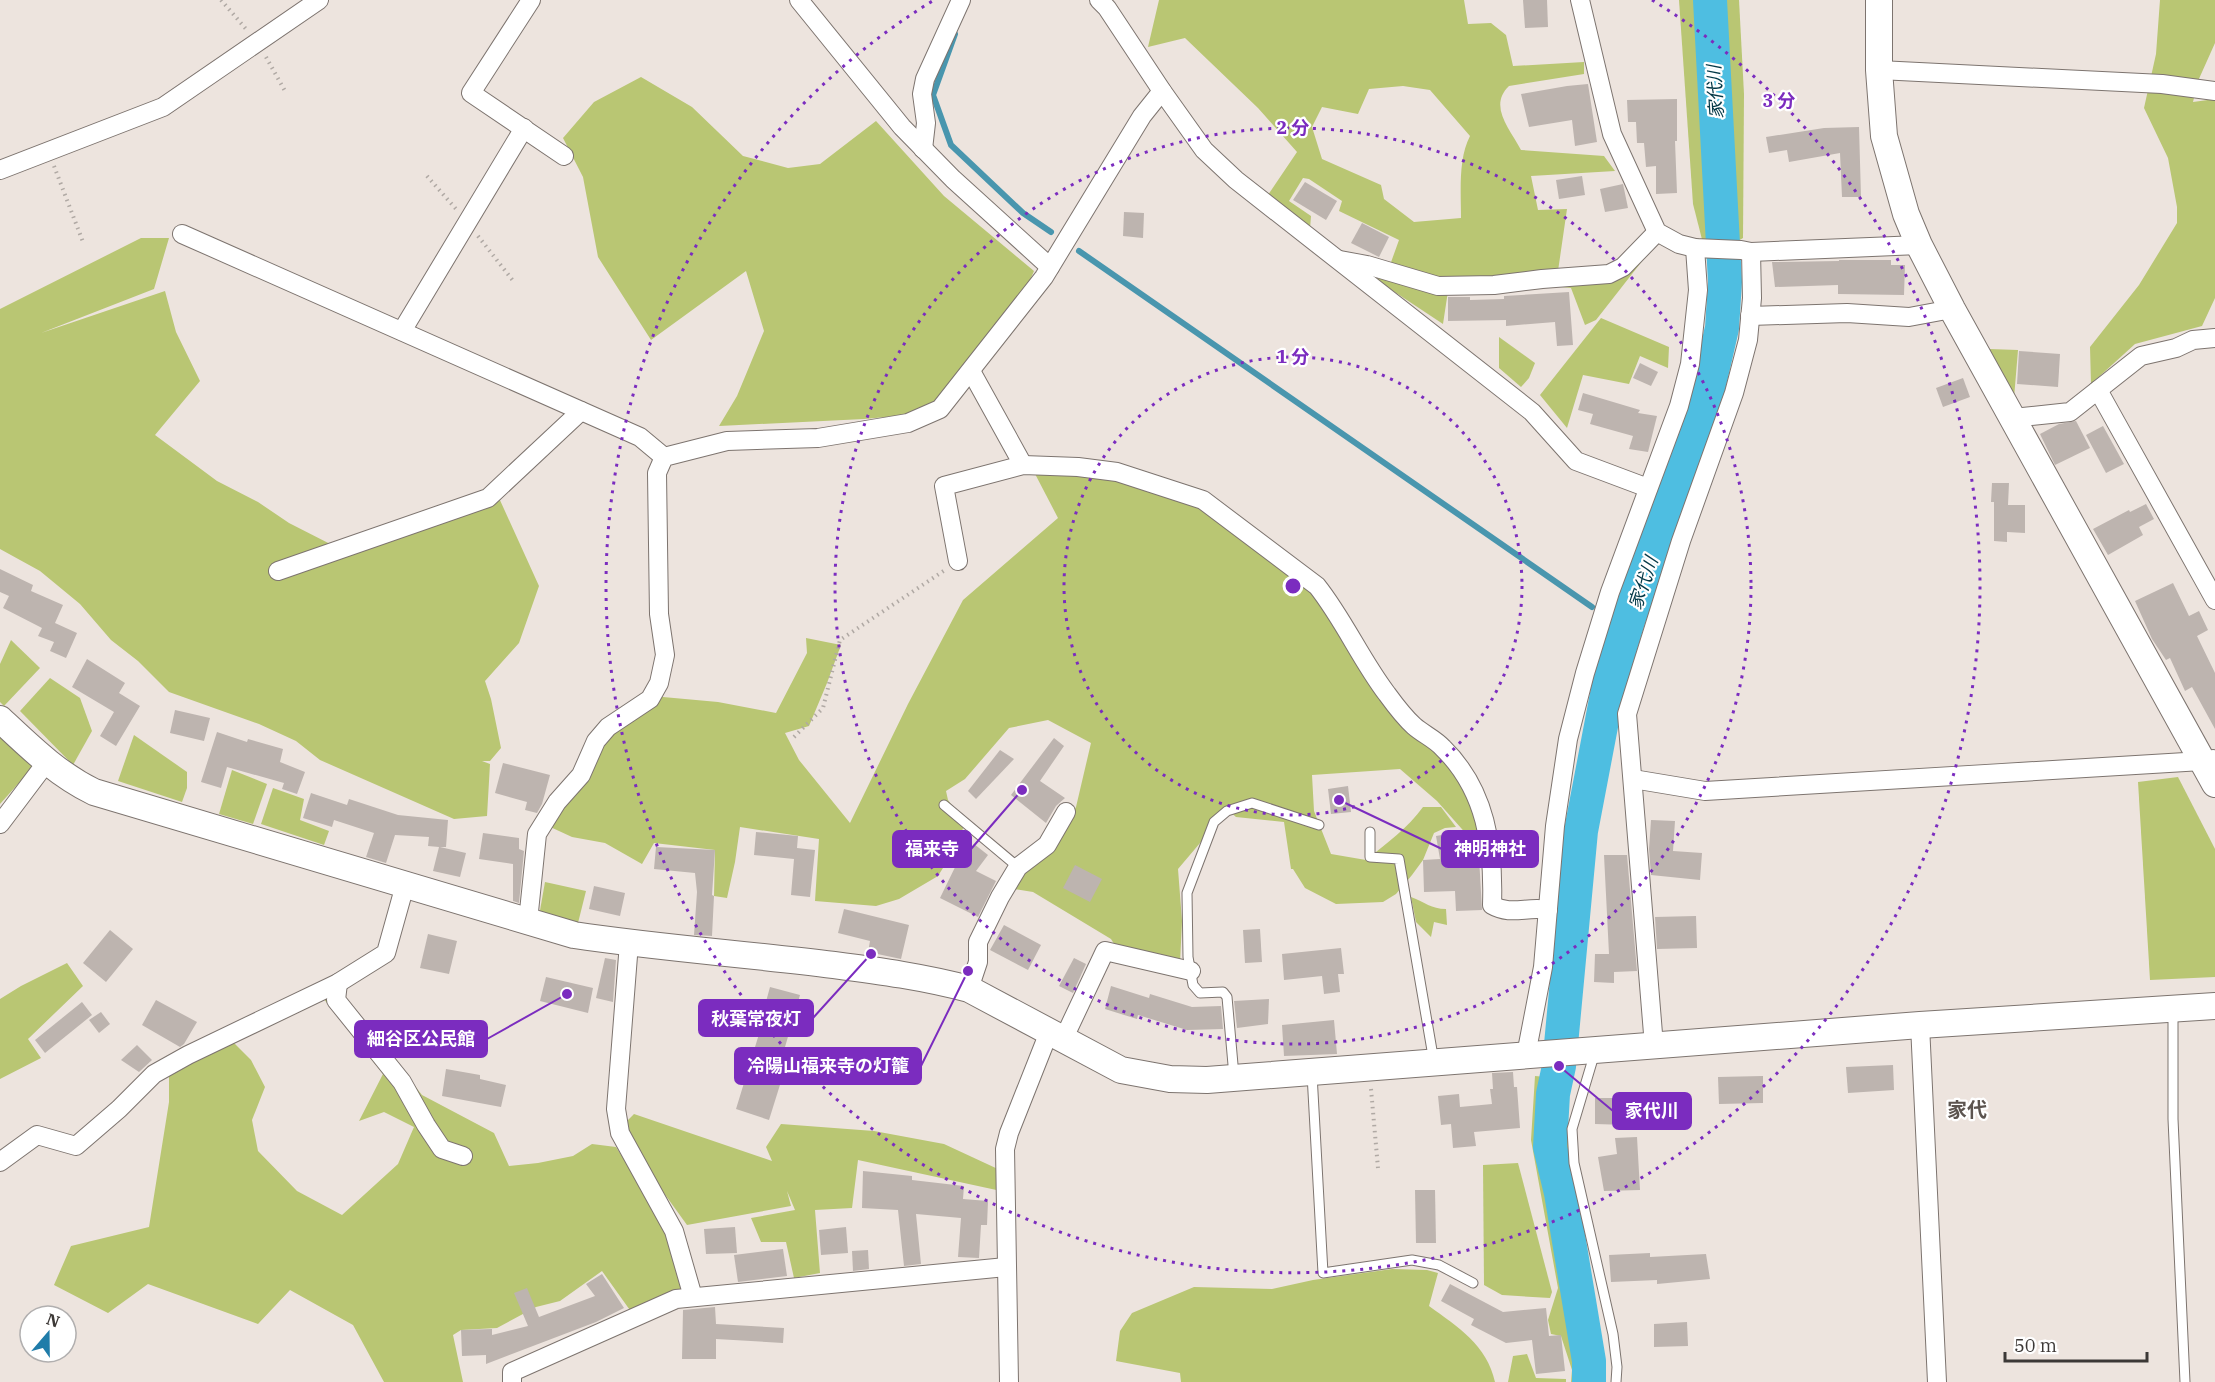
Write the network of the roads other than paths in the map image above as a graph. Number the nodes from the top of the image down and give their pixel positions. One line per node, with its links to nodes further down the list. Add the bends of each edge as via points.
1 (319, 0): 14 (street, via 163,107)
2 (531, 0): 11 (street, via 471,93)
3 (799, 0): 12 (street)
4 (961, 0): 12 (street, via 924,79)
5 (1099, 0): 9 (street)
6 (1580, 0): 15 (street, via 1612,134)
7 (1879, 0): 8 (street)
8 (1879, 70): 10 (street, via 2162,84); 17 (street, via 1884,136 1905,214)
9 (1162, 91): 20 (street, via 1204,150); 21 (street, via 1142,116)
10 (2215, 91)
11 (524, 128): 13 (street); 24 (street)
12 (923, 149): 21 (street)
13 (564, 156)
14 (0, 170)
15 (1657, 232): 18 (street, via 1679,244); 20 (street, via 1623,267 1609,274 1494,285 1438,286)
16 (182, 234): 24 (street)
17 (1919, 245): 19 (street); 22 (street)
18 (1703, 249): 19 (street); 32 (street, via 1690,364 1679,406)
19 (1746, 251): 23 (street)
20 (1335, 259): 32 (street, via 1532,412 1576,461)
21 (1050, 267): 26 (street)
22 (1952, 309): 23 (street, via 1909,317 1847,313); 29 (street)
23 (1750, 316): 39 (street, via 1734,393 1681,541 1627,714)
24 (402, 331): 28 (street)
25 (2215, 338): 27 (street, via 2193,340 2141,356)
26 (970, 371): 30 (street, via 940,408 908,423 818,438 727,441); 31 (street)
27 (2098, 390): 29 (street, via 2070,412); 35 (street)
28 (581, 411): 30 (street, via 640,437); 34 (street, via 488,498)
29 (2013, 418): 37 (street)
30 (664, 457): 49 (street, via 657,473 658,614 664,655 659,683 651,699 608,727 596,741 581,776 557,802 537,834)
31 (1023, 465): 33 (street, via 944,486); 48 (street, via 1117,472 1203,500 1317,586 1386,694 1412,724 1443,747 1478,796 1488,828 1492,905 1503,912)
32 (1648, 488): 48 (street, via 1610,592 1568,739)
33 (958, 561)
34 (278, 571)
35 (2215, 600)
36 (0, 719): 38 (street)
37 (2208, 760): 39 (street, via 1705,790); 40 (street)
38 (46, 763): 43 (street); 47 (street, via 94,792)
39 (1633, 779): 58 (street)
40 (2215, 784)
41 (944, 805): 46 (lane)
42 (1066, 812): 46 (street, via 1047,845)
43 (0, 824)
44 (1319, 825): 51 (lane, via 1252,802 1227,811 1214,822 1187,892)
45 (1370, 832): 61 (lane, via 1370,857 1399,859)
46 (1018, 867): 53 (street, via 978,942 978,962)
47 (405, 885): 49 (street); 52 (street, via 386,952)
48 (1548, 910): 60 (street)
49 (528, 921): 50 (street, via 574,935)
50 (629, 944): 53 (street, via 896,973); 68 (street, via 616,1109 620,1133 674,1231)
51 (1191, 971): 57 (street, via 1105,951); 63 (lane, via 1193,986 1200,993 1223,992 1227,997)
52 (338, 983): 64 (street, via 336,1000 402,1083 442,1149); 65 (street, via 153,1074 76,1146 38,1135)
53 (969, 989): 57 (street)
54 (2215, 1006): 55 (street)
55 (2173, 1008): 56 (street); 73 (lane, via 2173,1119)
56 (1920, 1025): 58 (street); 72 (street)
57 (1056, 1036): 63 (street, via 1105,1063 1137,1074 1170,1079); 66 (street, via 1005,1149)
58 (1654, 1046): 59 (street)
59 (1588, 1050): 60 (street); 71 (lane, via 1572,1129 1574,1163 1613,1334)
60 (1531, 1054): 61 (street)
61 (1434, 1062): 62 (street)
62 (1312, 1072): 63 (street); 67 (lane, via 1323,1273 1419,1261 1439,1265)
63 (1234, 1078)
64 (463, 1156)
65 (0, 1162)
66 (1006, 1267): 68 (street); 70 (street)
67 (1473, 1282)
68 (693, 1297): 69 (street, via 676,1299 512,1372)
69 (512, 1382)
70 (1009, 1382)
71 (1616, 1382)
72 (1937, 1382)
73 (2185, 1382)

